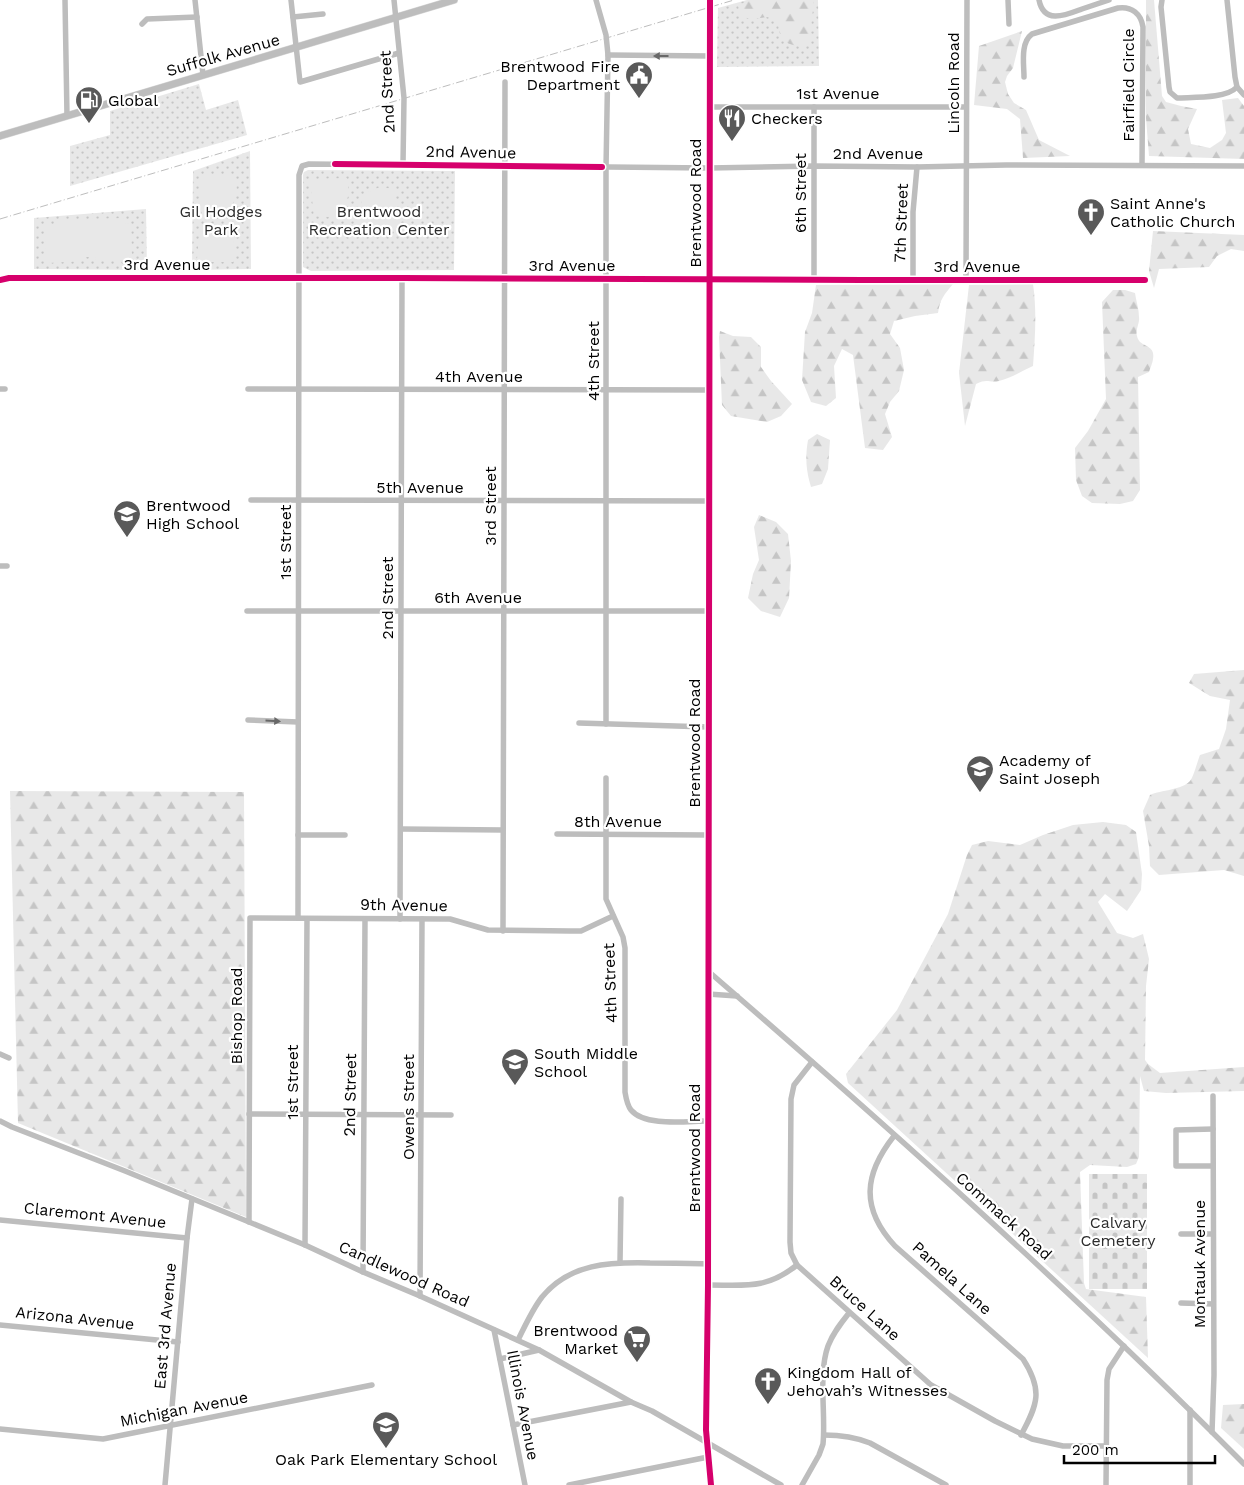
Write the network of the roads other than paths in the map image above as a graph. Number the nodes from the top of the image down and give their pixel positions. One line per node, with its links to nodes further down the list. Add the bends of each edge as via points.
1 (65, 0): 32 (street)
2 (195, 0): 15 (street)
3 (291, 0): 16 (street)
4 (394, 0): 17 (street, 2nd Street)
5 (454, 0): 17 (main road, Suffolk Avenue)
6 (596, 0): 22 (street, 4th Street)
7 (710, 0): 23 (street, Brentwood Road)
8 (967, 0): 31 (street, Lincoln Road)
9 (1008, 0): 19 (street)
10 (1039, 0): 11 (street, via 1045,12 1061,16)
11 (1109, 0)
12 (1162, 0): 27 (street, via 1169,87 1173,95 1177,98 1221,95)
13 (1226, 0): 27 (street)
14 (323, 14): 16 (street)
15 (197, 16): 18 (street, via 147,19); 24 (street)
16 (293, 17): 20 (street)
17 (396, 18): 20 (main road, Suffolk Avenue); 21 (street, 2nd Street)
18 (142, 24)
19 (1008, 24)
20 (296, 48): 21 (street, via 300,82); 24 (main road, Suffolk Avenue)
21 (399, 53): 34 (street, 2nd Street, via 404,98)
22 (608, 55): 23 (street, one-way to 22); 42 (street, 4th Street)
23 (710, 56): 29 (street, Brentwood Road)
24 (204, 75): 32 (main road, Suffolk Avenue)
25 (1024, 78): 35 (street, Fairfield Circle, via 1028,36 1118,8 1136,12 1143,27)
26 (505, 82): 40 (street, 3rd Street)
27 (1237, 87): 28 (street)
28 (1244, 95)
29 (710, 107): 30 (street, 1st Avenue); 43 (street, Brentwood Road)
30 (814, 107): 31 (street, 1st Avenue); 37 (street, 6th Street)
31 (966, 107): 38 (street, Lincoln Road)
32 (67, 116): 33 (main road, Suffolk Avenue)
33 (0, 136)
34 (402, 164): 36 (street, 2nd Avenue); 40 (street, 2nd Avenue)
35 (1142, 165): 38 (street, 2nd Avenue); 39 (street, 2nd Avenue)
36 (302, 166): 44 (street, 1st Street, via 299,183)
37 (814, 166): 41 (street, 2nd Avenue); 43 (street, 2nd Avenue); 50 (street, 6th Street)
38 (966, 166): 41 (street, 2nd Avenue); 52 (street, Lincoln Road)
39 (1244, 166)
40 (504, 167): 42 (street, 2nd Avenue); 46 (street, 3rd Street)
41 (917, 167): 51 (street, 7th Street)
42 (606, 168): 43 (street, 2nd Avenue); 47 (street, 4th Street)
43 (709, 168): 48 (street, Brentwood Road)
44 (299, 278): 45 (street, 3rd Avenue); 49 (street, 3rd Avenue); 55 (street, 1st Street)
45 (402, 278): 46 (street, 3rd Avenue); 56 (street, 2nd Street)
46 (504, 278): 47 (street, 3rd Avenue); 57 (street, 3rd Street)
47 (606, 279): 48 (street, 3rd Avenue); 58 (street, 4th Street)
48 (709, 279): 50 (street, 3rd Avenue); 59 (street, Brentwood Road)
49 (0, 280)
50 (814, 280): 51 (street, 3rd Avenue)
51 (913, 280): 52 (street, 3rd Avenue)
52 (966, 280): 53 (street, 3rd Avenue)
53 (1145, 280)
54 (248, 389): 55 (street, 4th Avenue)
55 (299, 389): 56 (street, 4th Avenue); 61 (street, 1st Street)
56 (401, 389): 57 (street, 4th Avenue); 63 (street, 2nd Street)
57 (504, 390): 58 (street, 4th Avenue); 62 (street, 3rd Street)
58 (606, 390): 59 (street, 4th Avenue); 64 (street, 4th Street)
59 (709, 390): 65 (street, Brentwood Road)
60 (251, 500): 61 (street, 5th Avenue)
61 (298, 500): 63 (street, 5th Avenue); 69 (street, 1st Street)
62 (504, 500): 63 (street, 5th Avenue); 64 (street, 5th Avenue); 71 (street, 3rd Street)
63 (401, 501): 70 (street, 2nd Street)
64 (606, 501): 65 (street, 5th Avenue); 72 (street, 4th Street)
65 (709, 501): 73 (street, Brentwood Road)
66 (0, 566): 67 (street)
67 (7, 566)
68 (247, 611): 69 (street, 6th Avenue)
69 (299, 611): 70 (street, 6th Avenue); 75 (street, 1st Street)
70 (401, 611): 71 (street, 6th Avenue); 80 (street, 2nd Street)
71 (503, 611): 72 (street, 6th Avenue); 81 (street, 3rd Street)
72 (606, 611): 73 (street, 6th Avenue); 77 (street, 4th Street)
73 (708, 611): 78 (street, Brentwood Road)
74 (248, 720): 75 (street, one-way to 75)
75 (298, 722): 84 (street, 1st Street)
76 (580, 723): 77 (street)
77 (606, 724): 78 (street)
78 (708, 727): 86 (street, Brentwood Road)
79 (606, 778): 83 (street, 4th Street)
80 (401, 829): 81 (street); 92 (street, 2nd Street)
81 (503, 830): 94 (street, 3rd Street)
82 (557, 834): 83 (street, 8th Avenue)
83 (606, 834): 86 (street, 8th Avenue); 87 (street, 4th Street, via 606,899)
84 (298, 835): 85 (street); 89 (street, 1st Street)
85 (345, 835)
86 (708, 835): 95 (street, Brentwood Road)
87 (614, 916): 94 (street, 9th Avenue, via 581,931); 108 (street, 4th Street, via 625,948 626,1101 637,1116 645,1120)
88 (250, 918): 89 (street, 9th Avenue); 102 (street, Bishop Road)
89 (298, 918): 90 (street, 9th Avenue)
90 (306, 919): 91 (street, 9th Avenue); 103 (street, 1st Street)
91 (365, 919): 92 (street, 9th Avenue); 104 (street, 2nd Street)
92 (400, 919): 93 (street, 9th Avenue)
93 (422, 919): 94 (street, 9th Avenue, via 450,919); 105 (street, Owens Street)
94 (503, 931)
95 (708, 971): 96 (street, Brentwood Road); 97 (street, Commack Road)
96 (708, 994): 97 (street); 108 (street, Brentwood Road)
97 (737, 996): 100 (street, Commack Road)
98 (0, 1054): 99 (street)
99 (10, 1058)
100 (812, 1062): 110 (street, Commack Road); 122 (street, via 794,1085 791,1099 790,1242)
101 (1213, 1096): 109 (street, Montauk Avenue)
102 (250, 1114): 103 (street); 115 (street, Bishop Road)
103 (306, 1115): 104 (street); 119 (street, 1st Street)
104 (363, 1115): 105 (street); 123 (street, 2nd Street)
105 (422, 1115): 106 (street); 125 (street, Owens Street)
106 (451, 1115)
107 (0, 1121): 113 (street, Candlewood Road)
108 (707, 1121): 121 (street, Brentwood Road)
109 (1213, 1129): 111 (street, Montauk Avenue); 111 (street, via 1176,1130 1176,1166)
110 (894, 1136): 133 (street, Commack Road); 144 (street, Pamela Lane, via 879,1157 871,1178 877,1221 895,1246 1022,1359 1033,1377 1036,1394 1035,1406)
111 (1213, 1166): 117 (street, Montauk Avenue)
112 (621, 1198): 120 (street)
113 (192, 1199): 115 (street, Candlewood Road); 118 (street, East 3rd Avenue)
114 (0, 1220): 118 (street, Claremont Avenue)
115 (249, 1222): 119 (street, Candlewood Road)
116 (1181, 1234): 117 (street)
117 (1213, 1234): 127 (street, Montauk Avenue)
118 (187, 1238): 132 (street, East 3rd Avenue)
119 (305, 1245): 123 (street, Candlewood Road)
120 (620, 1262): 121 (street); 131 (street, via 584,1267 552,1286 535,1307)
121 (707, 1264): 124 (street, Brentwood Road)
122 (796, 1265): 124 (street, via 765,1284); 128 (street, Bruce Lane)
123 (363, 1272): 125 (street, Candlewood Road)
124 (708, 1285): 145 (street, Brentwood Road)
125 (420, 1296): 130 (street, Candlewood Road)
126 (1181, 1303): 127 (street)
127 (1213, 1304): 142 (street, Montauk Avenue)
128 (849, 1313): 143 (street, via 834,1333 824,1360); 144 (street, Bruce Lane, via 931,1385)
129 (0, 1324): 132 (street, Arizona Avenue)
130 (494, 1330): 131 (street, Candlewood Road); 135 (street, Illinois Avenue)
131 (518, 1340): 134 (street, Candlewood Road)
132 (178, 1342): 139 (street, East 3rd Avenue)
133 (1124, 1346): 138 (street, Commack Road); 146 (street, via 1109,1368)
134 (539, 1350): 135 (street); 137 (street, Candlewood Road)
135 (500, 1359): 140 (street, Illinois Avenue)
136 (372, 1385): 139 (street, Michigan Avenue)
137 (631, 1402): 140 (street); 145 (street, Candlewood Road)
138 (1190, 1410): 142 (street, Commack Road); 157 (street)
139 (171, 1425): 141 (street, Michigan Avenue, via 103,1438); 149 (street, East 3rd Avenue)
140 (513, 1425): 150 (street, Illinois Avenue)
141 (0, 1429)
142 (1212, 1432): 148 (street, Commack Road)
143 (824, 1435): 154 (street, via 819,1455); 155 (street, via 859,1438)
144 (1021, 1435): 146 (street, Bruce Lane, via 1063,1446)
145 (706, 1443): 147 (street, Brentwood Road); 153 (street, Candlewood Road)
146 (1106, 1446): 156 (street)
147 (708, 1457): 151 (street); 152 (street, Brentwood Road)
148 (1244, 1464)
149 (165, 1485)
150 (525, 1485)
151 (569, 1485)
152 (711, 1485)
153 (781, 1485)
154 (802, 1485)
155 (946, 1485)
156 (1106, 1485)
157 (1190, 1485)

